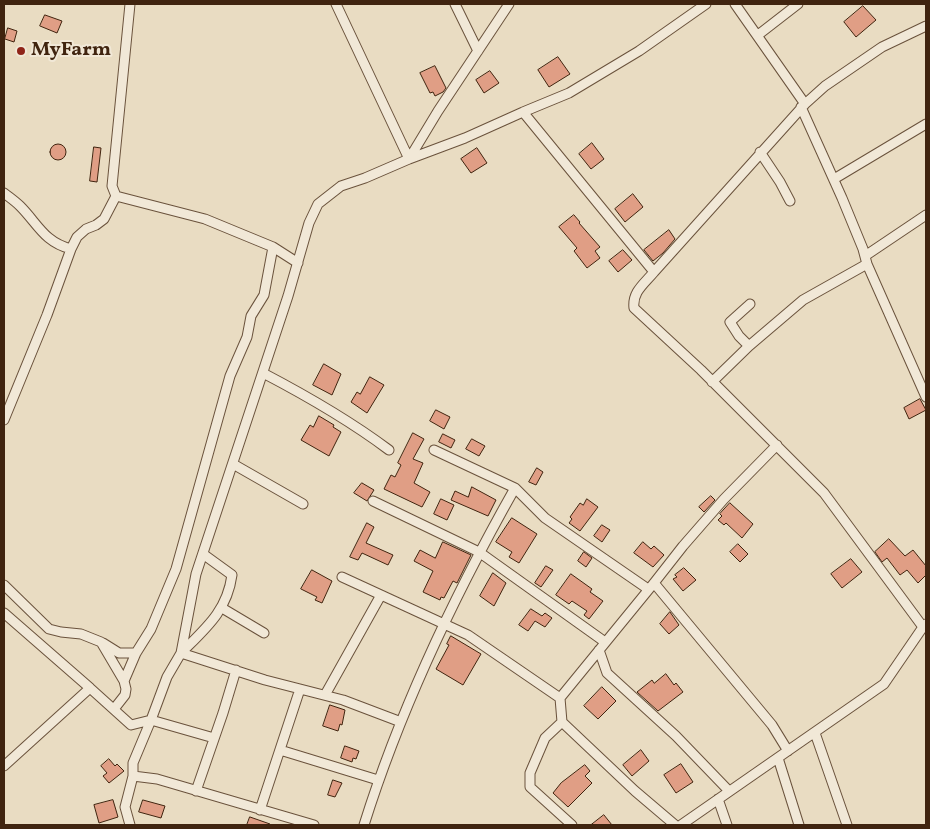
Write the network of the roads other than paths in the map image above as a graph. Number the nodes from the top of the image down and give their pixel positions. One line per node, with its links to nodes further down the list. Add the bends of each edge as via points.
1 (130, 4): 18 (street, via 112,186)
2 (336, 4): 15 (street)
3 (455, 4): 10 (street)
4 (509, 4): 10 (street)
5 (706, 4): 12 (street, via 639,51 569,93)
6 (735, 4): 9 (street)
7 (798, 4): 9 (street)
8 (926, 26): 11 (street, via 882,47)
9 (758, 36): 11 (street)
10 (478, 51): 15 (street)
11 (803, 105): 14 (street); 16 (street)
12 (523, 112): 15 (street); 25 (street)
13 (926, 124): 16 (street)
14 (760, 152): 19 (street); 25 (street)
15 (409, 159): 24 (street, via 341,186 318,204)
16 (834, 179): 23 (street)
17 (4, 193): 22 (street, via 20,205 45,236 59,246)
18 (116, 196): 21 (street, via 205,219); 22 (street, via 104,219 77,237)
19 (790, 201)
20 (926, 215): 23 (street)
21 (273, 247): 24 (street); 53 (street, via 264,295 251,316 247,337 230,376 176,569 151,629)
22 (71, 249): 31 (street)
23 (866, 260): 27 (street, via 803,300); 30 (street)
24 (298, 263): 28 (street)
25 (654, 272): 29 (street, via 636,293 634,308)
26 (750, 304): 27 (street, via 730,322)
27 (749, 346): 29 (street)
28 (263, 373): 33 (street, via 358,427); 35 (street)
29 (712, 382): 32 (street)
30 (926, 398)
31 (4, 420)
32 (777, 445): 43 (street, via 724,499); 48 (street, via 824,493)
33 (389, 450)
34 (434, 450): 36 (street)
35 (233, 464): 38 (street); 40 (street)
36 (515, 488): 39 (street); 43 (street, via 545,518)
37 (373, 501): 39 (street)
38 (303, 504)
39 (478, 552): 47 (street); 51 (street)
40 (203, 554): 45 (street, via 232,575); 54 (street)
41 (342, 577): 44 (street)
42 (4, 585): 50 (street, via 50,629 81,634)
43 (651, 586): 51 (street); 68 (street, via 772,725)
44 (381, 595): 47 (street); 59 (street)
45 (222, 608): 49 (street); 54 (street)
46 (4, 613): 57 (street)
47 (443, 624): 60 (street, via 468,635); 63 (street)
48 (925, 626): 65 (street, via 884,684)
49 (264, 633)
50 (101, 642): 53 (street, via 119,653); 56 (street)
51 (605, 642): 52 (street)
52 (599, 650): 60 (street); 74 (street, via 607,672)
53 (136, 653): 56 (street)
54 (181, 653): 55 (street); 62 (street, via 167,677)
55 (236, 670): 58 (street); 66 (street)
56 (124, 680): 61 (street, via 125,695)
57 (90, 688): 61 (street); 70 (street)
58 (300, 689): 59 (street); 67 (street)
59 (325, 695): 63 (street)
60 (560, 698): 64 (street)
61 (114, 709): 62 (street, via 131,725)
62 (151, 720): 66 (street); 71 (street, via 133,762)
63 (401, 722): 72 (street)
64 (562, 722): 80 (street, via 545,738 530,773 530,787); 81 (street)
65 (815, 733): 68 (street); 85 (street)
66 (214, 738): 73 (street)
67 (280, 750): 72 (street); 76 (street)
68 (788, 751): 69 (street)
69 (778, 758): 74 (street); 84 (street)
70 (4, 766)
71 (133, 776): 73 (street); 77 (street, via 125,807)
72 (378, 780): 79 (street)
73 (196, 790): 76 (street)
74 (729, 791): 75 (street)
75 (718, 799): 82 (street); 83 (street)
76 (260, 810): 78 (street)
77 (128, 824)
78 (314, 825)
79 (364, 825)
80 (572, 825)
81 (675, 825)
82 (681, 825)
83 (728, 825)
84 (799, 825)
85 (847, 825)

